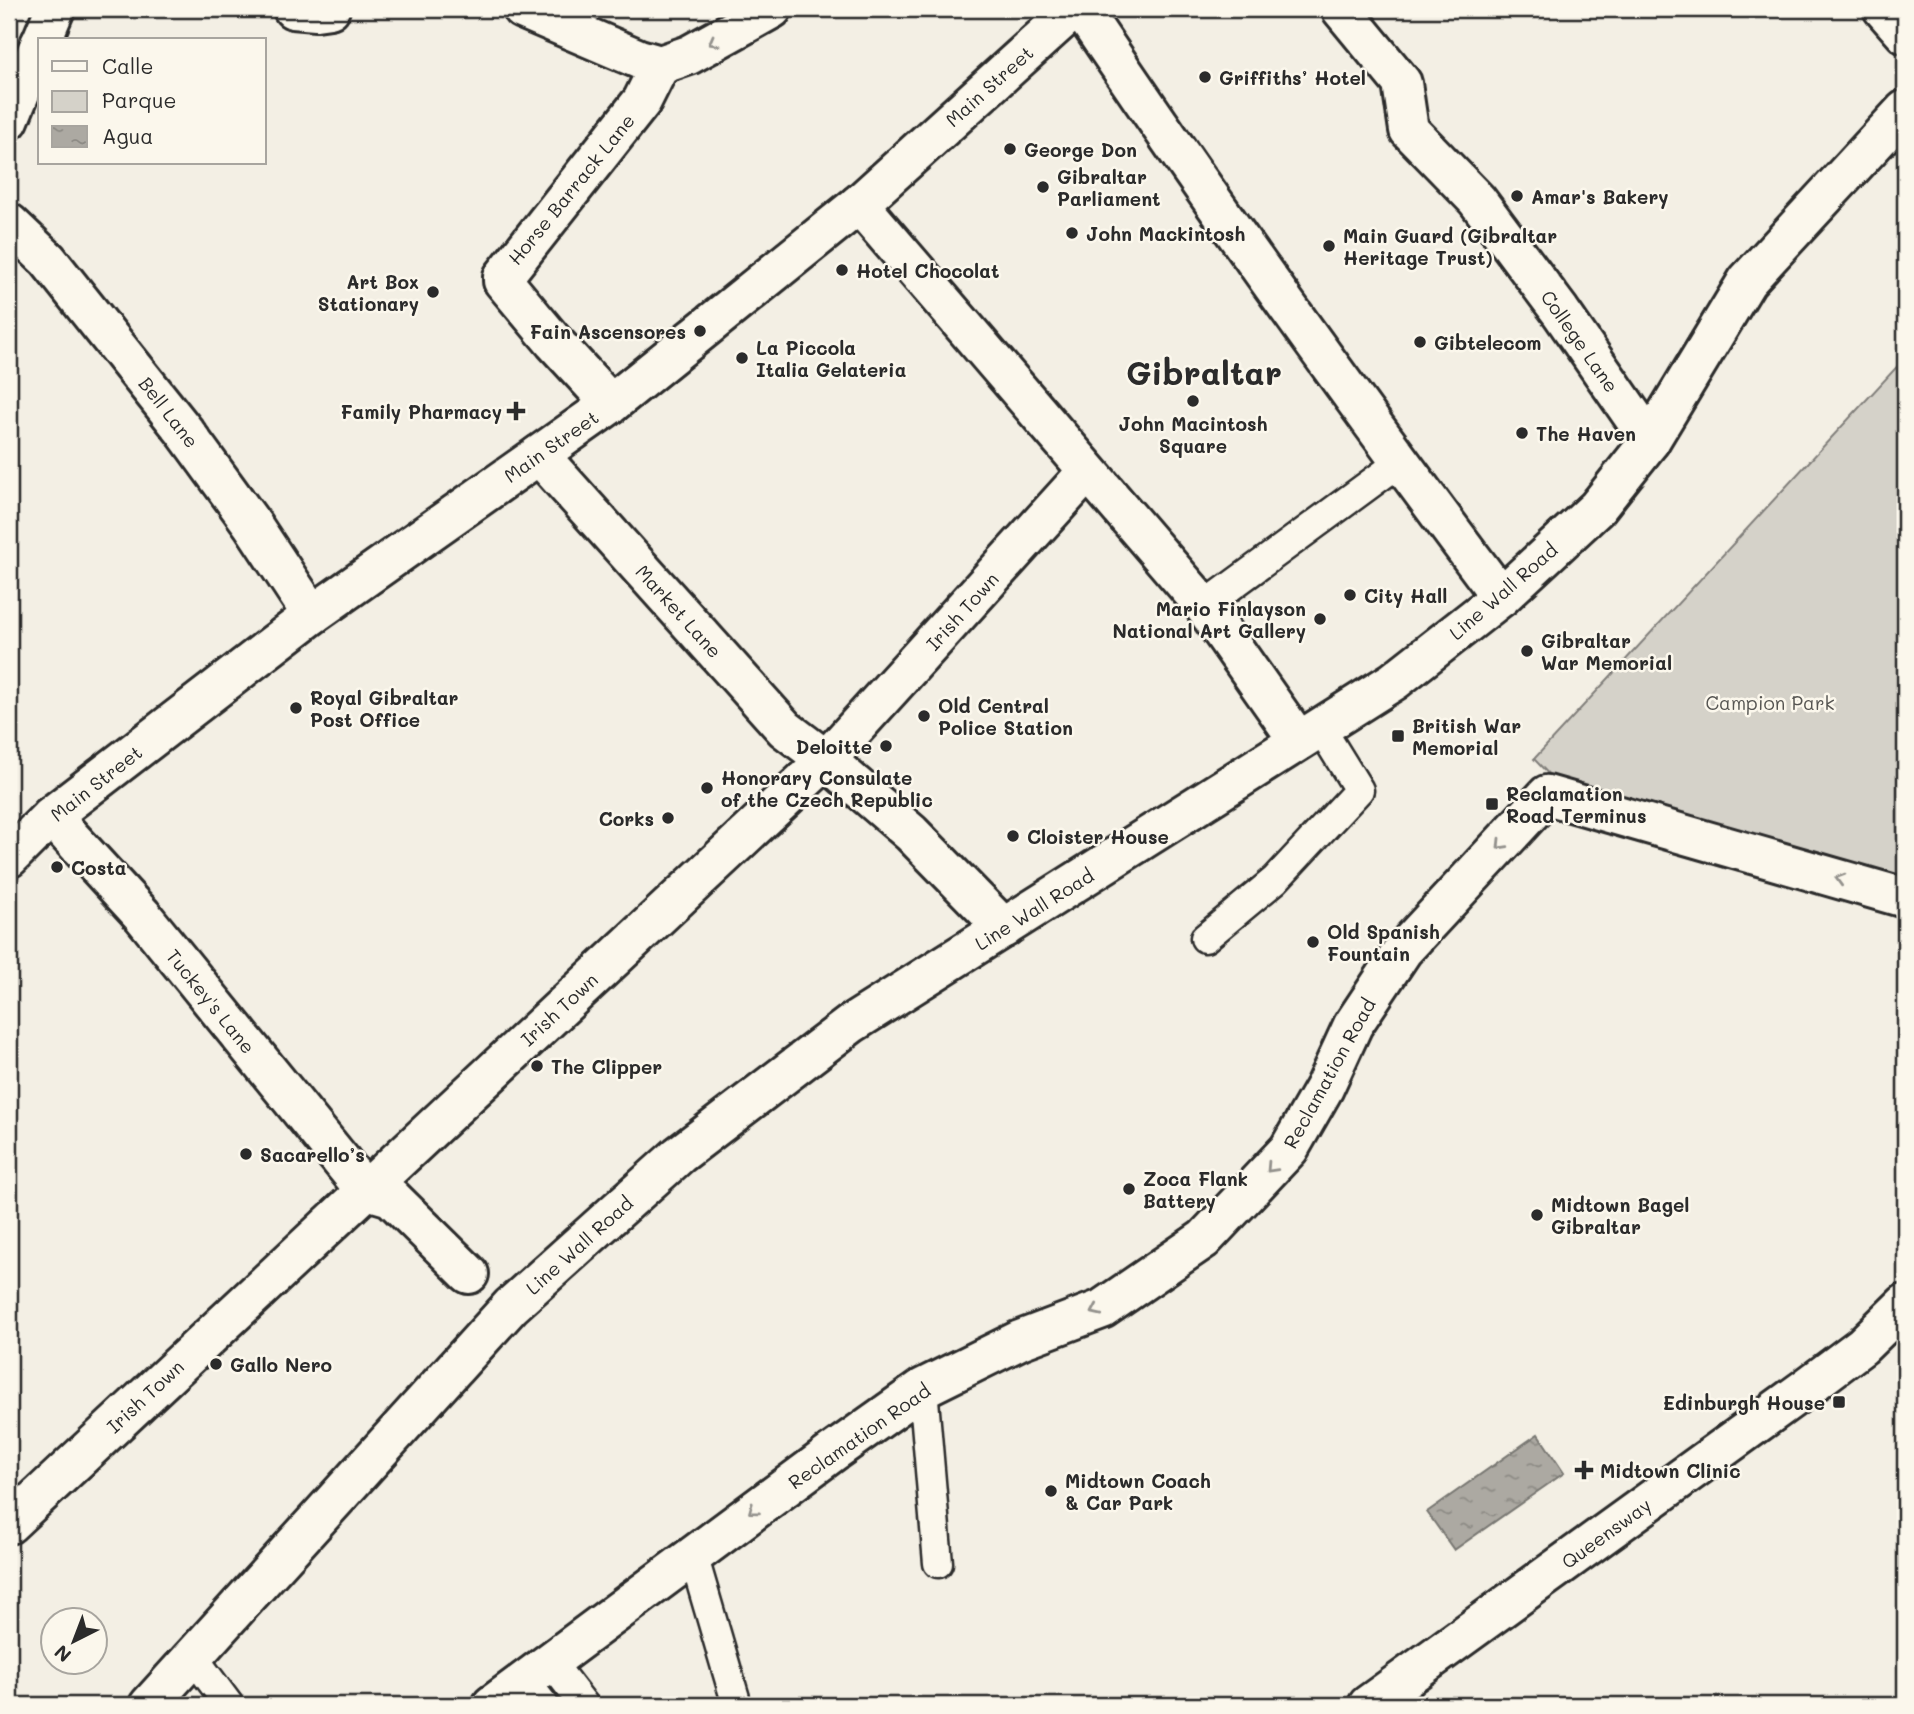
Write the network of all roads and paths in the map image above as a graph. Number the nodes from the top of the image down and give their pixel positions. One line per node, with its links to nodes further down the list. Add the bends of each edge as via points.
1 (55, 9): 11 (street)
2 (293, 9): 3 (street)
3 (330, 9)
4 (522, 9): 13 (street)
5 (772, 9): 13 (street, one-way to 13, via 689,55)
6 (1074, 9): 16 (street, Main Street)
7 (1081, 9): 21 (street, via 1184,163)
8 (1341, 9): 19 (street, College Lane, via 1402,83 1409,130 1477,200)
9 (1883, 9): 10 (street)
10 (1905, 34)
11 (43, 38)
12 (38, 49): 15 (street)
13 (660, 65): 18 (street, Horse Barrack Lane, via 642,101 503,277)
14 (1905, 110): 19 (street, Line Wall Road, via 1747,281)
15 (9, 120)
16 (859, 204): 18 (street, Main Street); 22 (street)
17 (9, 223): 25 (street, Bell Lane, via 48,260 185,432)
18 (611, 404): 20 (street, Main Street)
19 (1650, 441): 23 (street, Line Wall Road, via 1597,508)
20 (539, 455): 25 (street, Main Street); 27 (street, Market Lane, via 785,729)
21 (1400, 462): 23 (street); 24 (lane)
22 (1087, 472): 24 (street); 27 (street, Irish Town)
23 (1501, 597): 26 (street, Line Wall Road, via 1394,681)
24 (1204, 606): 26 (street)
25 (312, 615): 28 (street, Main Street)
26 (1309, 733): 31 (street, Line Wall Road); 32 (lane, via 1359,790 1275,880)
27 (827, 760): 31 (street, Market Lane, via 911,833); 33 (street, Irish Town)
28 (51, 816): 29 (street, Main Street); 33 (street, Tuckey's Lane, via 142,915)
29 (9, 858)
30 (1905, 898): 36 (street, Reclamation Road, one-way to 36, via 1547,795 1403,950 1353,1025 1289,1149 1204,1239 1102,1309 1020,1340)
31 (1004, 928): 40 (street, Line Wall Road, via 851,1024 679,1155 551,1270 512,1306)
32 (1205, 938)
33 (364, 1189): 34 (street, via 391,1197); 37 (street, Irish Town)
34 (469, 1274)
35 (1905, 1304): 47 (street, Queensway, via 1862,1346 1806,1388)
36 (923, 1388): 38 (street, Reclamation Road, one-way to 38); 39 (lane)
37 (9, 1524)
38 (692, 1555): 41 (street, Reclamation Road); 46 (lane)
39 (938, 1563)
40 (194, 1658): 42 (street, Line Wall Road); 43 (lane)
41 (540, 1682): 44 (street, Reclamation Road); 45 (lane)
42 (149, 1705)
43 (229, 1705)
44 (492, 1705)
45 (584, 1705)
46 (737, 1705)
47 (1368, 1705)

